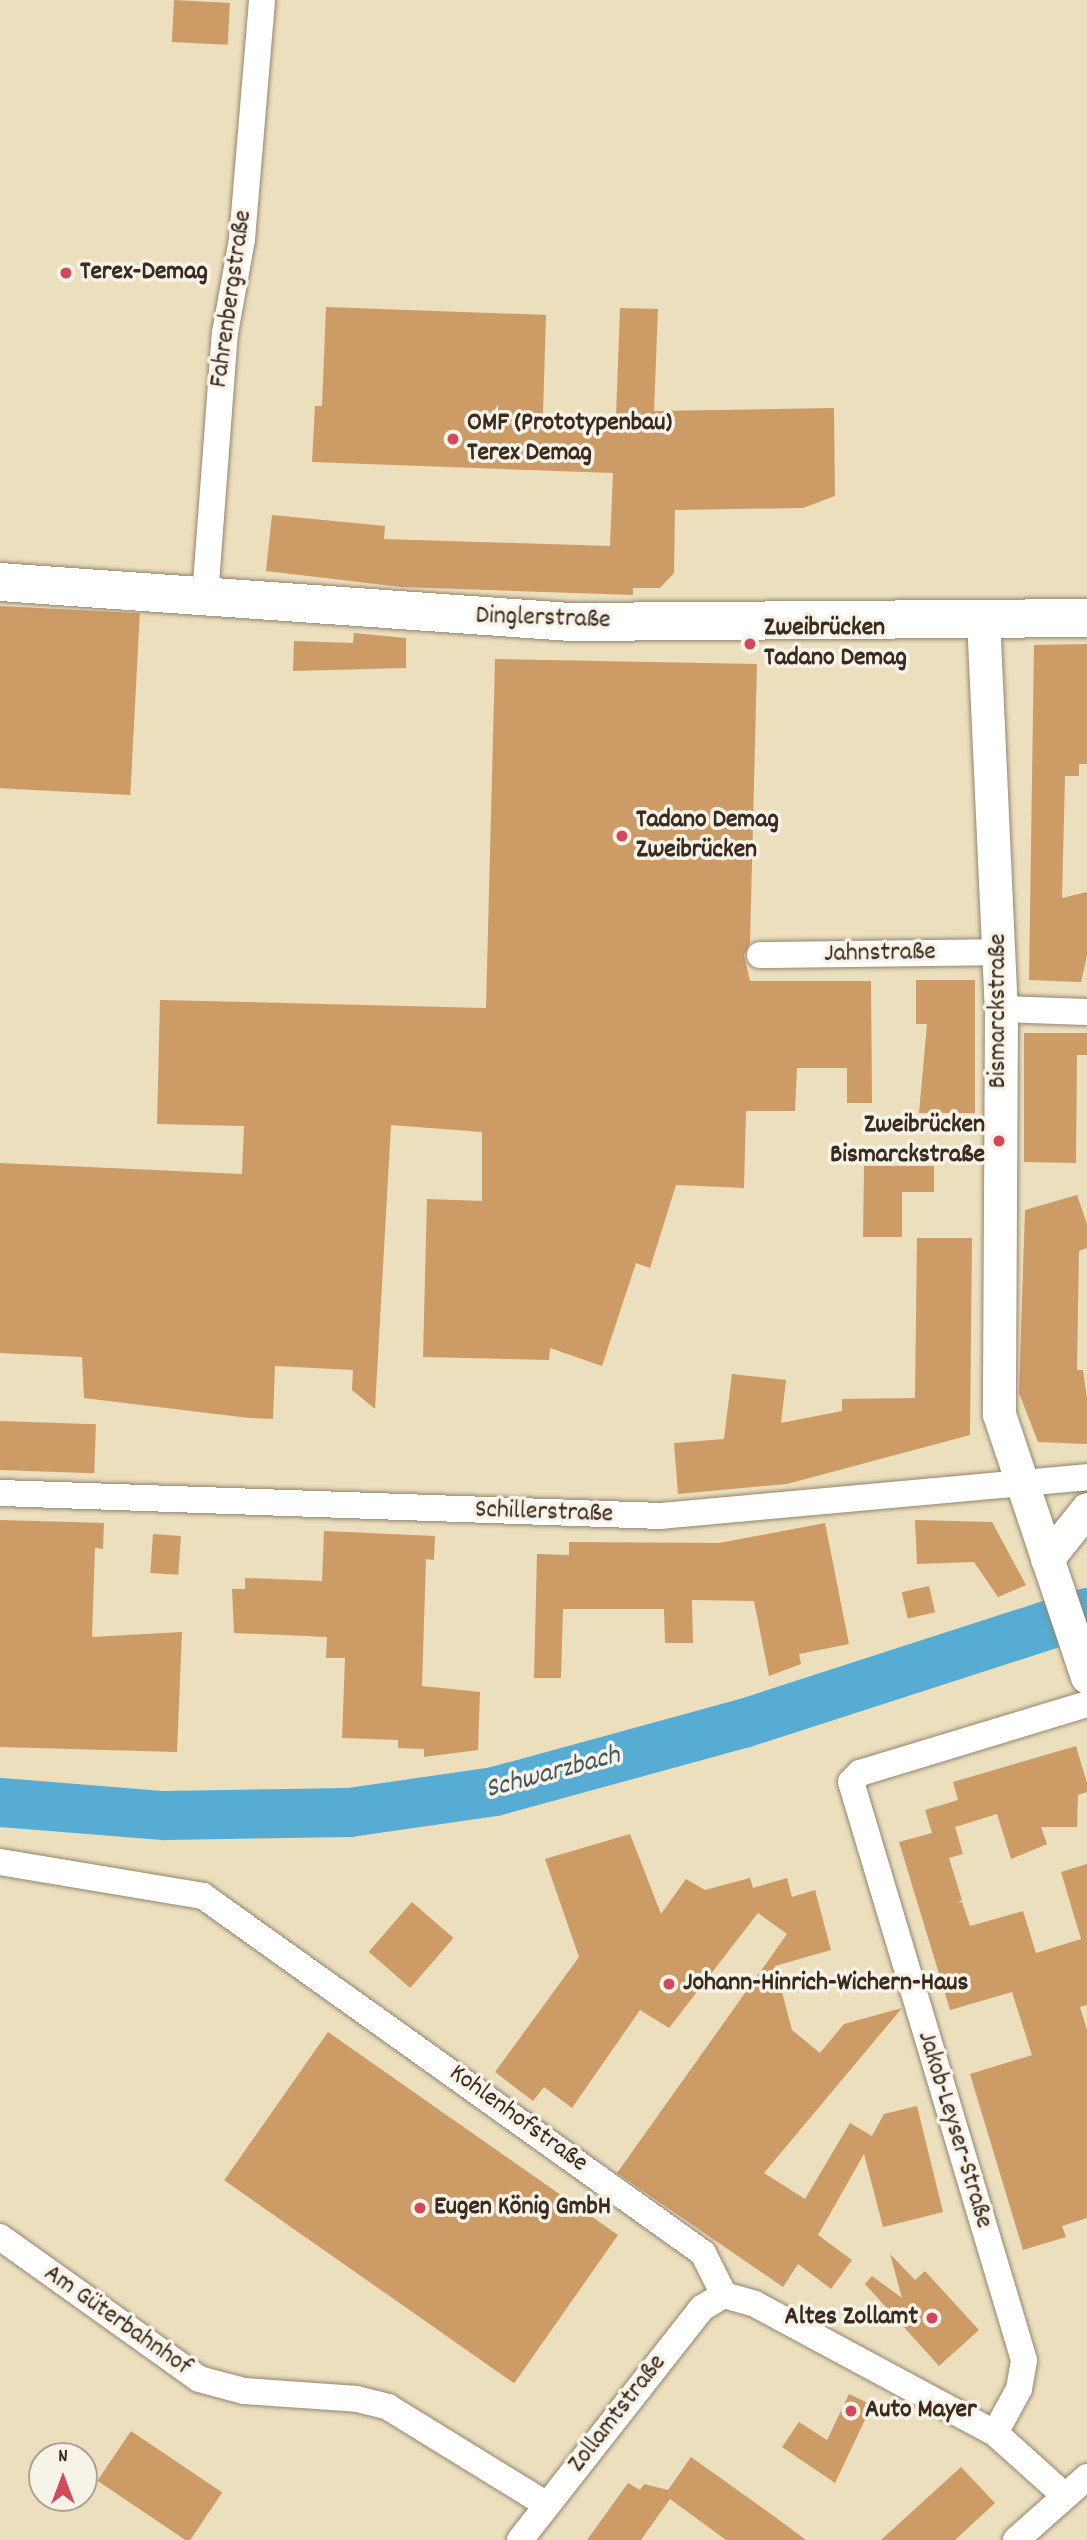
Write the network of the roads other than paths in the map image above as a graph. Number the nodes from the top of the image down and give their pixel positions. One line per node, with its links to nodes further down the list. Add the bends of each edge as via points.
1 (262, 0): 3 (street, Fahrenbergstraße, via 242,239 225,333)
2 (0, 583): 3 (main road, Dinglerstraße)
3 (205, 597): 4 (main road, Dinglerstraße, via 570,622)
4 (983, 617): 5 (main road, Dinglerstraße); 6 (street, Bismarckstraße)
5 (1087, 618)
6 (1000, 952): 7 (street, Jahnstraße); 8 (street, Bismarckstraße)
7 (760, 955)
8 (1001, 1009): 9 (street); 11 (street, Bismarckstraße, via 997,1384 1006,1443)
9 (1087, 1012)
10 (1087, 1477): 11 (street, Schillerstraße)
11 (1021, 1485): 12 (street, Schillerstraße, via 661,1516); 14 (street, Bismarckstraße)
12 (0, 1493)
13 (1087, 1509): 14 (street)
14 (1049, 1563): 15 (street, Bismarckstraße)
15 (1083, 1664)
16 (1087, 1704): 20 (street, Jakob-Leyser-Straße, via 860,1773 850,1782 1024,2360 1019,2389)
17 (0, 1862): 19 (street, Kohlenhofstraße, via 203,1896 703,2253)
18 (0, 2237): 23 (street, Am Güterbahnhof, via 199,2379 244,2391 387,2407)
19 (723, 2295): 20 (street, via 755,2304); 23 (street, Zollamtstraße, via 702,2308)
20 (995, 2433): 22 (street)
21 (1087, 2477): 22 (street)
22 (1065, 2496): 25 (street)
23 (547, 2505): 24 (street, Zollamtstraße)
24 (520, 2540)
25 (1016, 2540)

